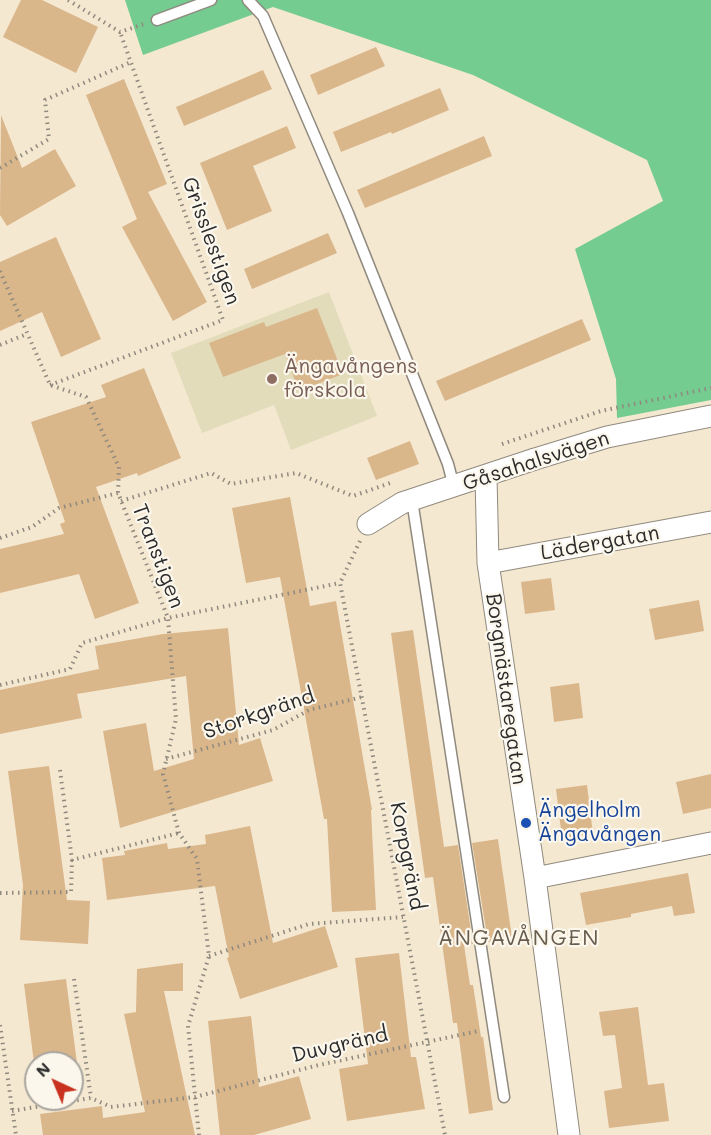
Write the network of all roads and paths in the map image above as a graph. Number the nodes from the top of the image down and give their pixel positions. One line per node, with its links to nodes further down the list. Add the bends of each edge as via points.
1 (68, 0): 5 (path)
2 (211, 0): 4 (lane)
3 (248, 0): 15 (lane, via 263,16 348,213)
4 (158, 20): 5 (path)
5 (120, 32): 6 (path, Grisslestigen)
6 (131, 62): 7 (path, via 45,100 49,139); 11 (path, Grisslestigen, via 223,320)
7 (0, 168)
8 (0, 271): 9 (path)
9 (27, 334): 10 (path); 11 (path)
10 (0, 345)
11 (50, 385): 16 (path, Transtigen, via 86,397 119,466)
12 (711, 416): 13 (street, Gåsahalsvägen, via 607,437)
13 (486, 476): 15 (street, Gåsahalsvägen); 22 (street, Borgmästaregatan)
14 (395, 481): 18 (path, via 353,496 296,473 231,484 211,473)
15 (454, 487): 17 (street, Gåsahalsvägen)
16 (118, 493): 18 (path, Transtigen); 21 (path, via 59,508 32,527)
17 (412, 500): 20 (street, Gåsahalsvägen); 38 (lane)
18 (121, 501): 24 (path, Transtigen)
19 (711, 522): 22 (street, Lädergatan)
20 (368, 524): 23 (path)
21 (0, 538)
22 (488, 563): 32 (street, Borgmästaregatan)
23 (340, 583): 24 (path); 26 (path, Korpgränd)
24 (168, 618): 25 (path, via 82,644 70,669); 27 (path, Transtigen, via 176,718)
25 (0, 686)
26 (362, 697): 27 (path, Storkgränd, via 309,710 273,730); 34 (path, Korpgränd)
27 (166, 759): 29 (path, Transtigen, via 163,774)
28 (60, 770): 31 (path)
29 (179, 833): 31 (path); 35 (path, Transtigen, via 196,859)
30 (711, 843): 32 (street)
31 (72, 860): 33 (path, via 72,892)
32 (535, 878): 47 (street, Borgmästaregatan)
33 (0, 892)
34 (403, 917): 35 (path, via 309,924); 39 (path, Korpgränd)
35 (209, 956): 40 (path, Transtigen, via 189,1026)
36 (74, 979): 42 (path)
37 (0, 1025): 43 (path)
38 (493, 1027): 39 (path, Duvgränd); 41 (lane)
39 (427, 1041): 40 (path, Duvgränd); 46 (path, Korpgränd)
40 (195, 1097): 42 (path, Duvgränd, via 111,1107); 45 (path, Transtigen)
41 (504, 1097)
42 (91, 1098): 43 (path)
43 (12, 1111): 44 (path)
44 (16, 1135)
45 (199, 1135)
46 (445, 1135)
47 (569, 1135)

